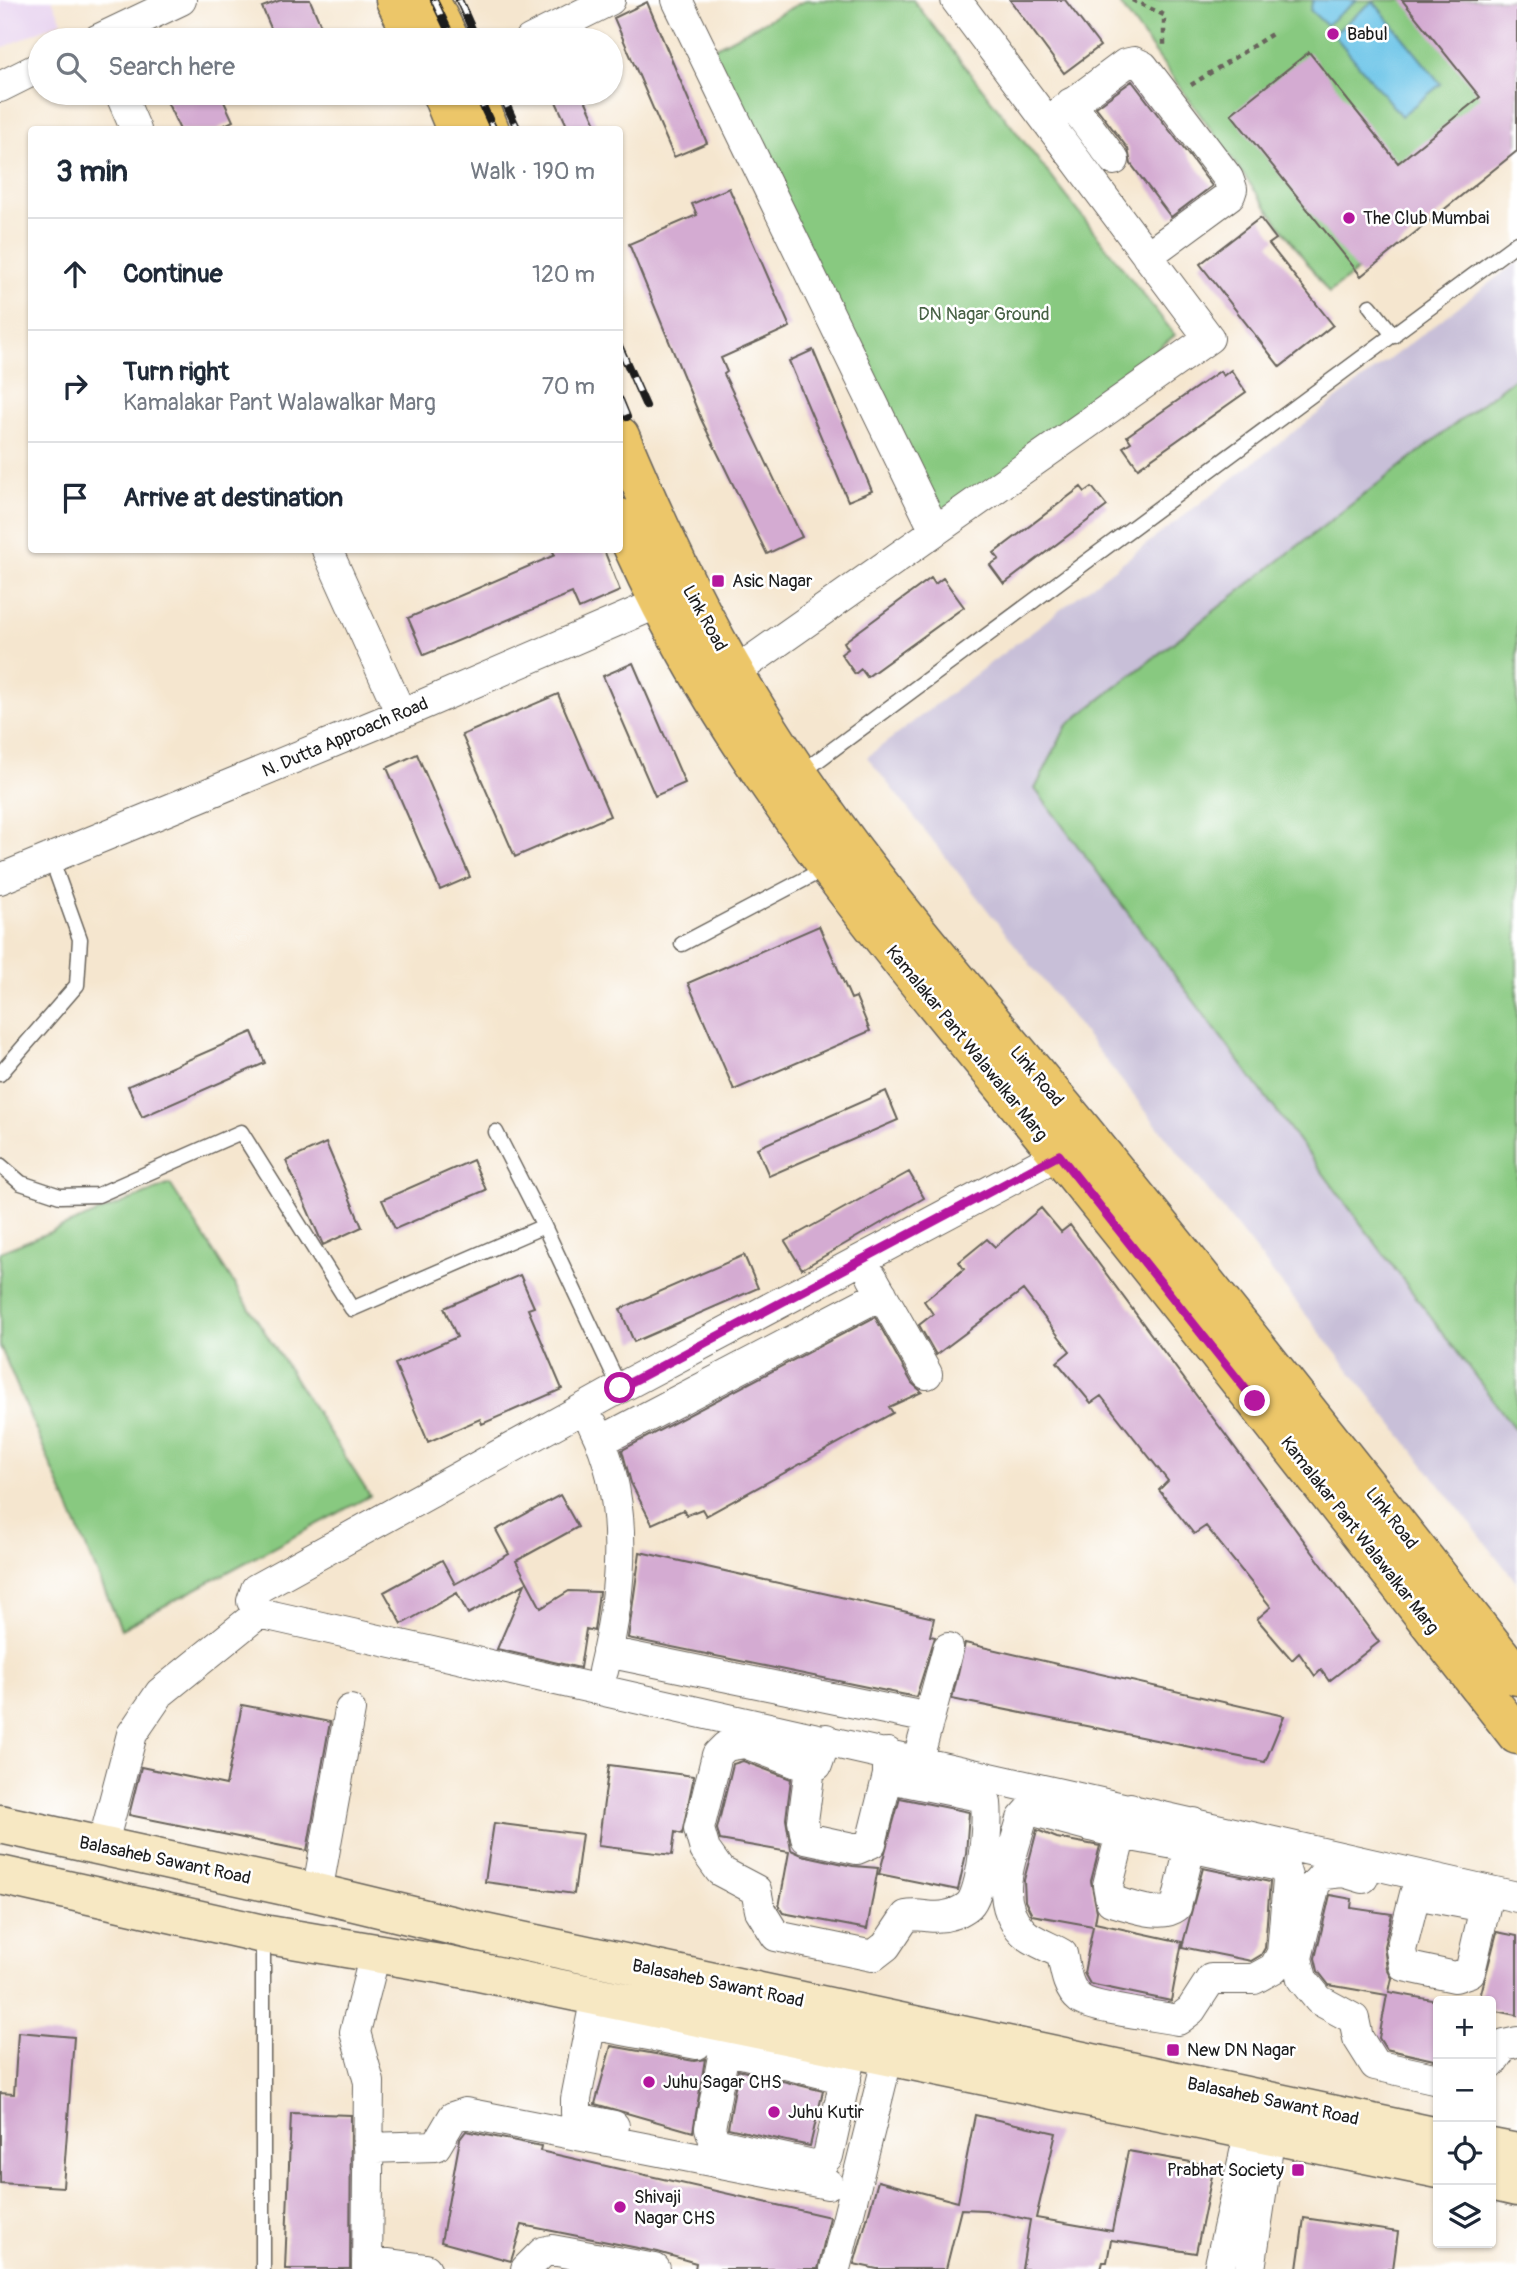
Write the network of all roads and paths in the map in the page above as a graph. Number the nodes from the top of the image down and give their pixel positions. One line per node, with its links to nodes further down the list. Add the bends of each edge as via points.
1 (181, 0): 8 (street)
2 (395, 0): 9 (main road)
3 (430, 0): 10 (main road)
4 (610, 0): 11 (street)
5 (677, 0): 32 (street)
6 (956, 0): 24 (street)
7 (1132, 0): 13 (path, via 1164,15)
8 (122, 28)
9 (409, 28)
10 (444, 28)
11 (554, 28)
12 (1275, 32): 15 (path, via 1195,85)
13 (1164, 56)
14 (28, 73): 16 (street)
15 (1187, 84)
16 (0, 87)
17 (125, 105): 21 (street)
18 (446, 105): 22 (main road)
19 (480, 105): 23 (main road)
20 (1078, 113): 24 (street); 25 (street); 27 (street, via 1125,64 1134,62 1143,66 1228,178 1230,195)
21 (134, 126)
22 (455, 126)
23 (488, 126)
24 (1054, 131): 27 (street)
25 (1114, 160)
26 (1517, 243): 29 (lane)
27 (1147, 256): 32 (street, via 1209,338)
28 (1370, 306): 29 (lane)
29 (1394, 336): 37 (lane)
30 (623, 443): 34 (main road, Link Road, via 660,533)
31 (623, 521): 34 (main road, Kamalakar Pant Walawalkar Marg)
32 (935, 530): 35 (street)
33 (328, 553): 36 (street)
34 (673, 596): 35 (main road, Link Road); 36 (street, N. Dutta Approach Road); 37 (main road, Kamalakar Pant Walawalkar Marg, via 735,737)
35 (735, 672): 37 (main road, Link Road)
36 (401, 714): 38 (street, N. Dutta Approach Road)
37 (788, 784): 39 (main road, Kamalakar Pant Walawalkar Marg); 44 (main road, Link Road, via 919,935)
38 (51, 858): 40 (street, N. Dutta Approach Road); 42 (lane, via 80,939 76,985)
39 (830, 866): 41 (lane); 44 (main road, Kamalakar Pant Walawalkar Marg, via 894,954)
40 (0, 879)
41 (682, 944)
42 (0, 1074)
43 (496, 1132): 46 (lane)
44 (1074, 1147): 47 (street); 58 (main road, Link Road); 63 (main road, Kamalakar Pant Walawalkar Marg)
45 (0, 1165): 46 (lane, via 21,1183 60,1196 98,1195 241,1132 352,1309)
46 (544, 1226): 50 (lane)
47 (863, 1259): 48 (street); 50 (street)
48 (882, 1294): 49 (street); 52 (street)
49 (927, 1374)
50 (620, 1388): 51 (street); 52 (street)
51 (584, 1408): 53 (street); 54 (street, via 256,1589 251,1601)
52 (637, 1422): 53 (street)
53 (601, 1441): 56 (street, via 619,1513 617,1605)
54 (259, 1613): 59 (street); 71 (street, via 160,1693 132,1734)
55 (948, 1648): 62 (street)
56 (607, 1652): 57 (street); 59 (street)
57 (685, 1668): 60 (street); 62 (street)
58 (1517, 1675)
59 (599, 1688): 60 (street)
60 (677, 1706): 64 (street)
61 (350, 1710): 74 (street)
62 (929, 1717): 65 (street)
63 (1517, 1735)
64 (826, 1739): 66 (street); 67 (street, via 817,1765)
65 (918, 1759): 66 (street); 68 (street)
66 (888, 1764): 67 (street, via 872,1843 857,1849 806,1838 803,1821); 67 (street, via 979,1796 986,1803 987,1814 977,1890 970,1905 949,1915 906,1916 886,1946 873,1956 776,1936 760,1910 756,1890 720,1871 705,1850 699,1829 717,1755 726,1745 745,1743)
67 (810, 1768)
68 (1125, 1821): 70 (street); 70 (street, via 1108,1885 1111,1901 1162,1912 1176,1906); 70 (street, via 1030,1810 1022,1819 1004,1893 1010,1914 1025,1934 1062,1954 1072,1989 1082,2000 1178,2020 1191,2010 1211,1979 1254,1979 1274,1968 1282,1953 1288,1880 1284,1867)
69 (0, 1824): 71 (main road, Balasaheb Sawant Road)
70 (1192, 1835): 73 (street)
71 (102, 1847): 74 (main road, Balasaheb Sawant Road)
72 (0, 1875): 78 (main road, Balasaheb Sawant Road)
73 (1418, 1884): 76 (street); 76 (street, via 1401,1950 1404,1966 1455,1977 1470,1972); 85 (street, via 1343,1871 1324,1874 1315,1884 1297,1958 1302,1979 1319,2000 1354,2019 1358,2038 1374,2065)
74 (317, 1893): 86 (main road, Balasaheb Sawant Road)
75 (1517, 1896): 76 (street)
76 (1486, 1898): 77 (street)
77 (1517, 1913)
78 (263, 1934): 79 (main road, Balasaheb Sawant Road); 97 (lane)
79 (375, 1954): 80 (main road, Balasaheb Sawant Road); 89 (street, via 355,2032 369,2082)
80 (593, 2010): 81 (main road, Balasaheb Sawant Road); 88 (street, via 576,2112 581,2119)
81 (717, 2039): 84 (main road, Balasaheb Sawant Road); 84 (street, via 709,2128 715,2143 821,2164 828,2156)
82 (1517, 2042): 83 (street, via 1504,2045)
83 (1494, 2059)
84 (862, 2061): 86 (main road, Balasaheb Sawant Road); 101 (street)
85 (1433, 2078)
86 (1241, 2120): 87 (main road, Balasaheb Sawant Road); 92 (main road, Balasaheb Sawant Road); 102 (street); 103 (street)
87 (1433, 2137)
88 (684, 2140)
89 (368, 2148): 94 (street, via 436,2146 453,2117 465,2113); 96 (street)
90 (1496, 2149): 91 (main road)
91 (1517, 2153)
92 (1433, 2168)
93 (1496, 2182): 95 (main road)
94 (828, 2184)
95 (1517, 2187)
96 (367, 2265): 98 (street)
97 (263, 2269)
98 (426, 2269)
99 (526, 2269): 100 (street, via 543,2252 552,2250)
100 (654, 2269)
101 (835, 2269)
102 (1219, 2269)
103 (1250, 2269)

